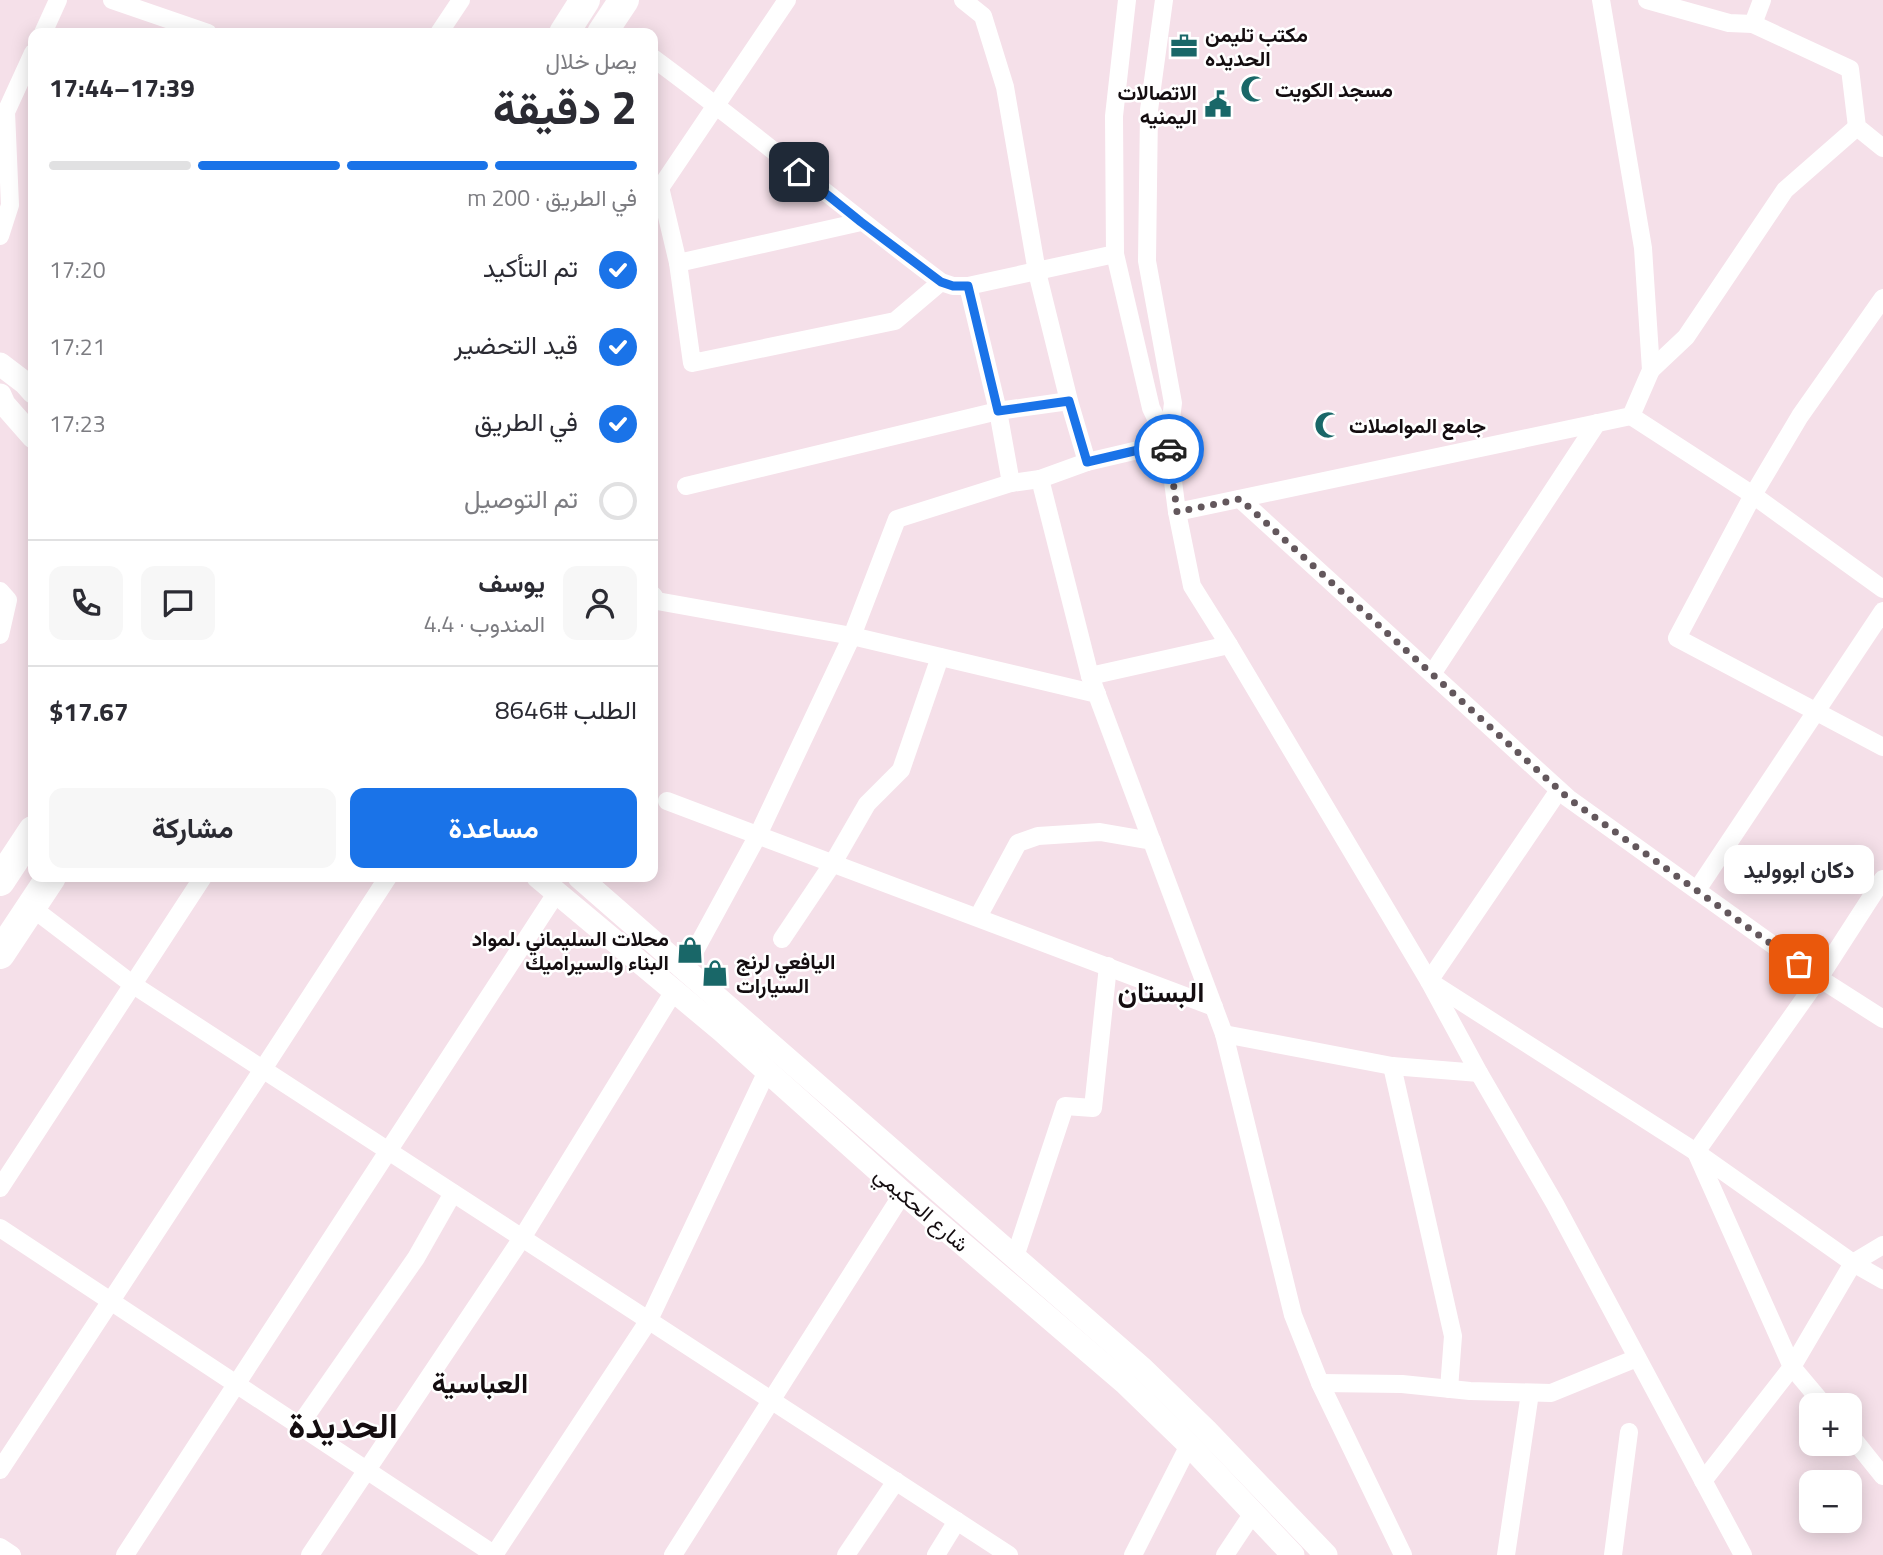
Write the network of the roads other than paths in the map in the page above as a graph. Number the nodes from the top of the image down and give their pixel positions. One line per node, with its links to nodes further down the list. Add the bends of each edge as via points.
1 (58, 0): 14 (street)
2 (111, 0): 15 (street)
3 (461, 0): 16 (street)
4 (585, 0): 17 (highway)
5 (624, 0): 18 (highway)
6 (787, 0): 21 (street)
7 (963, 0): 30 (street, via 983,16 1005,87)
8 (1127, 0): 28 (street, via 1114,116)
9 (1164, 0): 43 (street, via 1149,110 1147,261 1173,403)
10 (1601, 0): 35 (street, via 1643,248)
11 (1647, 0): 13 (street, via 1729,23)
12 (1762, 0): 13 (street)
13 (1753, 24): 22 (street, via 1850,69)
14 (45, 28)
15 (193, 28)
16 (442, 28)
17 (567, 28)
18 (611, 28)
19 (658, 62): 21 (street)
20 (28, 70): 27 (street, via 6,112 10,205)
21 (716, 104): 24 (street); 26 (street)
22 (1857, 127): 23 (street); 35 (street, via 1785,190 1686,337)
23 (1883, 148)
24 (658, 191)
25 (658, 196): 29 (street)
26 (861, 222): 29 (street); 31 (street)
27 (0, 236)
28 (1115, 254): 30 (street); 43 (street, via 1151,408)
29 (678, 262): 31 (street, via 692,363 895,321)
30 (1037, 272): 32 (street); 38 (street)
31 (941, 282): 32 (street)
32 (968, 286): 39 (street)
33 (1883, 298): 48 (street, via 1800,416)
34 (0, 364): 36 (street)
35 (1651, 370): 40 (street)
36 (28, 386)
37 (0, 396): 42 (street)
38 (1069, 401): 39 (street); 44 (street)
39 (998, 411): 46 (street); 47 (street)
40 (1631, 416): 41 (street); 48 (street)
41 (1597, 423): 49 (street); 59 (street)
42 (28, 431)
43 (1168, 443): 44 (street); 50 (street)
44 (1087, 462): 45 (street)
45 (1040, 479): 46 (street); 60 (street)
46 (1011, 483): 56 (street, via 897,519)
47 (686, 486)
48 (1753, 495): 51 (street); 62 (street, via 1677,638)
49 (1240, 499): 50 (street); 59 (street)
50 (1177, 512): 57 (street, via 1192,586)
51 (1883, 589)
52 (0, 591): 55 (street, via 8,600)
53 (658, 602): 56 (street)
54 (1883, 611): 62 (street)
55 (0, 635)
56 (852, 636): 58 (street); 66 (street)
57 (1229, 645): 60 (street); 86 (street)
58 (940, 657): 61 (street); 69 (street, via 901,770 867,804)
59 (1432, 674): 64 (street)
60 (1090, 676): 61 (street)
61 (1097, 694): 68 (street)
62 (1815, 712): 63 (street); 77 (street)
63 (1883, 747)
64 (1559, 790): 77 (street); 86 (street)
65 (667, 801): 66 (street)
66 (758, 835): 69 (street); 84 (street)
67 (28, 839): 71 (highway)
68 (1152, 841): 80 (street, via 1100,832 1038,836 1018,843); 89 (street)
69 (833, 863): 80 (street); 81 (street)
70 (1883, 879): 85 (street)
71 (0, 881)
72 (48, 882): 79 (highway)
73 (200, 882): 87 (street)
74 (385, 882): 93 (street)
75 (545, 882): 78 (street, شارع الحكيمي)
76 (585, 882): 84 (street, شارع الحكيمي)
77 (1697, 890): 85 (street)
78 (558, 892): 88 (street, شارع الحكيمي); 96 (street)
79 (31, 907): 82 (highway); 87 (street)
80 (978, 917): 83 (street)
81 (782, 939)
82 (0, 954)
83 (1108, 966): 89 (street); 104 (street, via 1093,1108 1065,1107)
84 (685, 969): 104 (street, شارع الحكيمي)
85 (1819, 978): 90 (street); 97 (street)
86 (1429, 981): 95 (street); 97 (street)
87 (132, 984): 93 (street); 98 (street)
88 (674, 991): 94 (street, شارع الحكيمي); 102 (street)
89 (1214, 1007): 91 (street)
90 (1883, 1019)
91 (1224, 1034): 92 (street); 111 (street, via 1293,1315)
92 (1392, 1066): 95 (street); 113 (street, via 1452,1336)
93 (264, 1069): 96 (street); 107 (street)
94 (767, 1072): 100 (street, شارع الحكيمي); 108 (street)
95 (1479, 1073): 109 (street)
96 (389, 1151): 99 (street); 112 (street)
97 (1696, 1152): 105 (street); 110 (street)
98 (0, 1188)
99 (453, 1193): 102 (street); 117 (street, via 416,1258)
100 (903, 1193): 116 (street); 119 (street, شارع الحكيمي, via 1125,1383)
101 (0, 1228): 107 (street)
102 (522, 1238): 108 (street); 122 (street)
103 (1883, 1245): 105 (street)
104 (1014, 1257): 140 (street, شارع الحكيمي, via 1152,1378)
105 (1853, 1263): 106 (street); 110 (street)
106 (1883, 1280)
107 (111, 1301): 112 (street); 121 (street)
108 (649, 1320): 116 (street); 132 (street)
109 (1637, 1358): 114 (street, via 1551,1393); 125 (street)
110 (1792, 1367): 115 (street); 125 (street)
111 (1320, 1383): 113 (street); 141 (street)
112 (237, 1384): 117 (street); 130 (street)
113 (1448, 1389): 114 (street)
114 (1530, 1392): 142 (street)
115 (1814, 1393)
116 (772, 1401): 124 (street); 133 (street)
117 (299, 1426): 122 (street)
118 (1629, 1432): 143 (street)
119 (1189, 1444): 126 (street, شارع الحكيمي); 137 (street)
120 (1862, 1450): 123 (street)
121 (0, 1470)
122 (366, 1470): 131 (street); 132 (street)
123 (1883, 1476)
124 (896, 1481): 127 (street); 134 (street)
125 (1703, 1481): 144 (street)
126 (1253, 1513): 138 (street); 139 (street, شارع الحكيمي)
127 (957, 1521): 135 (street); 136 (street)
128 (0, 1547): 129 (street)
129 (12, 1555)
130 (125, 1555)
131 (310, 1555)
132 (494, 1555)
133 (673, 1555)
134 (846, 1555)
135 (936, 1555)
136 (1009, 1555)
137 (1133, 1555)
138 (1225, 1555)
139 (1293, 1555)
140 (1326, 1555)
141 (1403, 1555)
142 (1506, 1555)
143 (1613, 1555)
144 (1743, 1555)

